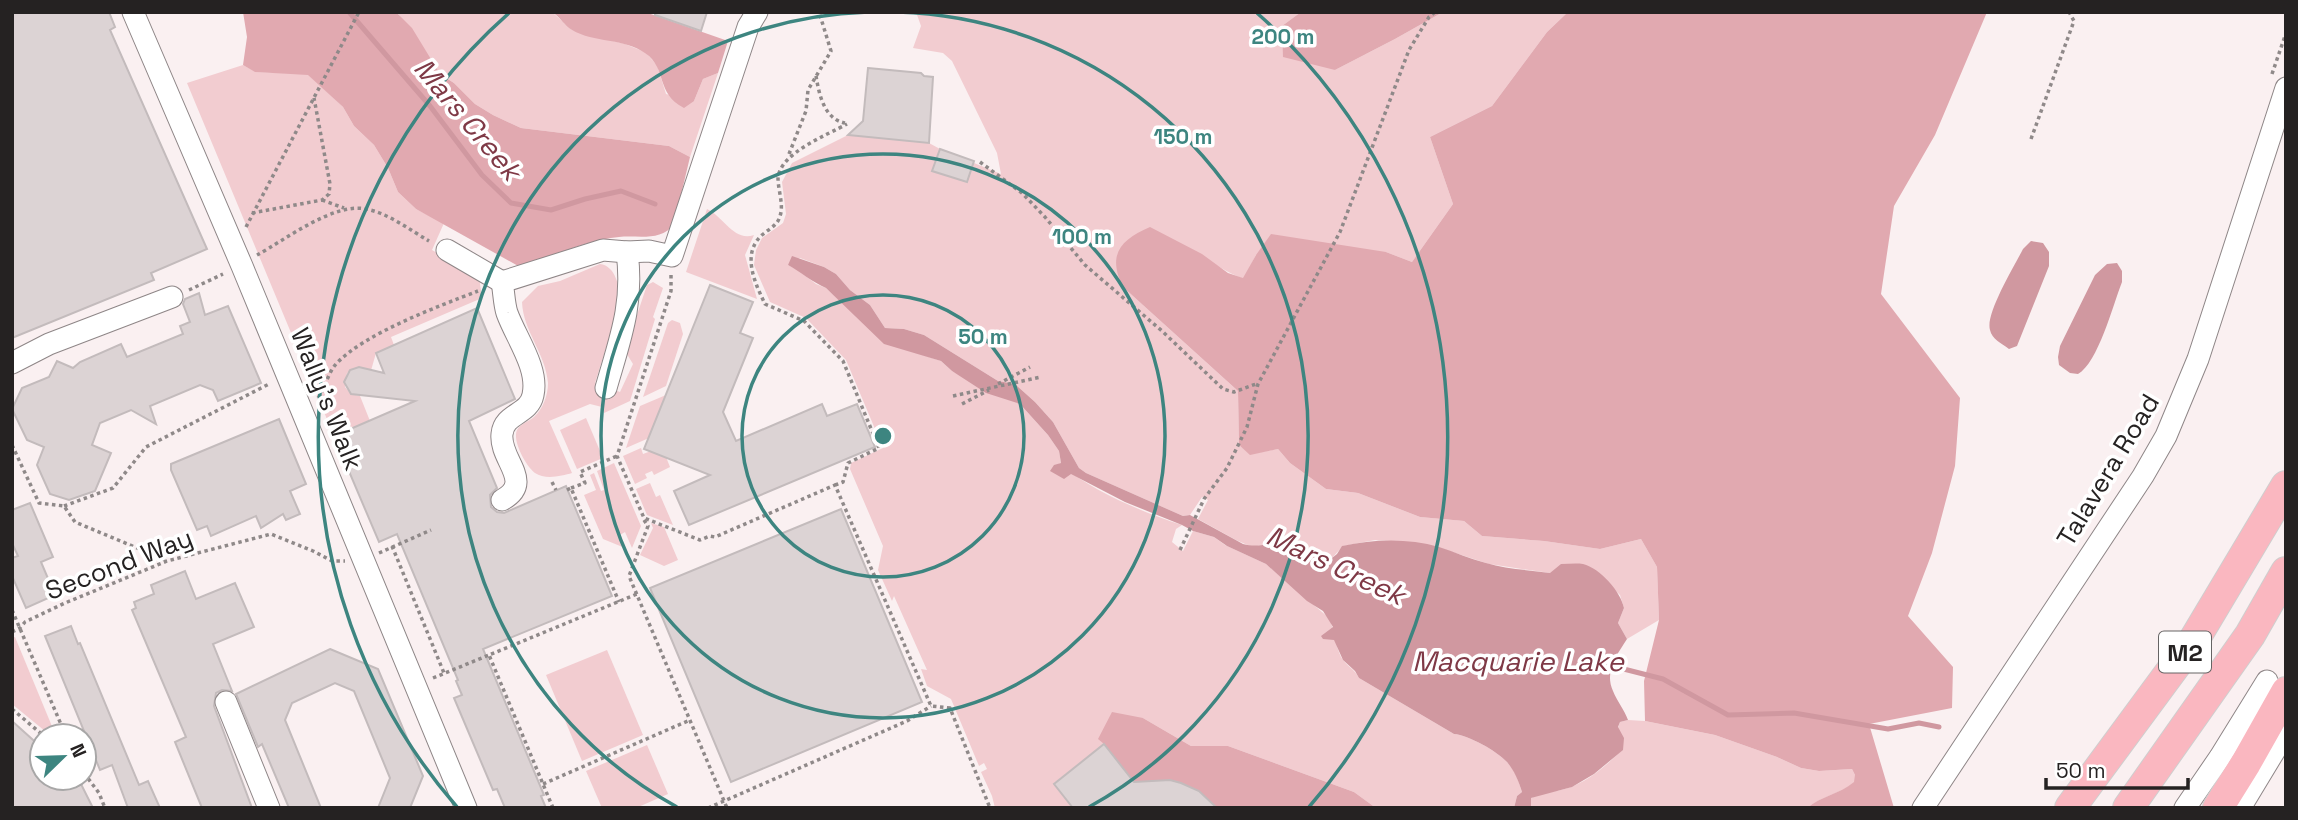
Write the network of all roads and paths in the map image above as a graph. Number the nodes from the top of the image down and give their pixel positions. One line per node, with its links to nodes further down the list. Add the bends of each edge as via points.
1 (133, 12): 20 (street, Wally's Walk)
2 (359, 12): 10 (path)
3 (757, 12): 19 (street, via 748,27)
4 (819, 12): 8 (path, via 831,51)
5 (1435, 12): 28 (path, via 1409,50 1340,232)
6 (2070, 12): 11 (path, via 2074,21)
7 (2286, 33): 9 (path)
8 (816, 74): 12 (path); 12 (path, via 824,106 832,117 847,124)
9 (2277, 87): 72 (street, Talavera Road, via 2198,359 2166,436)
10 (314, 96): 14 (path, via 330,184 329,194); 16 (path)
11 (2031, 139)
12 (789, 156): 37 (path, via 779,174 781,215 752,250 751,265 765,304 804,321 843,362 879,448 848,463 843,482)
13 (980, 162): 28 (path, via 1021,193 1084,265 1223,389 1234,392)
14 (322, 200): 15 (path); 16 (path)
15 (346, 208): 17 (path, via 379,213); 20 (path, via 253,257)
16 (252, 213): 20 (path)
17 (447, 250): 21 (street)
18 (627, 252): 19 (street); 21 (street, via 603,250); 30 (street, via 629,302)
19 (672, 256): 35 (path, via 671,291)
20 (239, 259): 22 (path); 26 (street, Wally's Walk)
21 (502, 282): 33 (path, via 379,334 345,355); 40 (street, via 506,311 533,380 526,410 505,422 502,432 504,454 516,475 515,487)
22 (196, 287)
23 (172, 298): 24 (street, via 49,344)
24 (12, 363)
25 (1030, 367): 29 (path)
26 (287, 375): 33 (street, Wally's Walk); 41 (path, via 146,447 113,488)
27 (1041, 377): 29 (path)
28 (1258, 384): 44 (path, via 1247,427)
29 (994, 387): 31 (path); 32 (path)
30 (606, 388)
31 (953, 396)
32 (962, 404)
33 (304, 416): 45 (street, Wally's Walk)
34 (12, 444): 41 (path, via 39,503)
35 (617, 456): 42 (path); 49 (path, via 580,472 585,483 569,489)
36 (552, 482): 39 (path)
37 (835, 485): 42 (path, via 700,540); 56 (path)
38 (2286, 486): 73 (highway, M2, via 2194,640)
39 (556, 490)
40 (502, 499)
41 (64, 506): 46 (path, via 75,522)
42 (643, 518): 48 (path, via 648,526 629,576)
43 (431, 530): 53 (path, via 392,547 444,673)
44 (1180, 550)
45 (363, 560): 46 (path, Second Way, via 332,561 271,534); 67 (street, Wally's Walk)
46 (167, 561): 51 (path, Second Way, via 65,603)
47 (2286, 572): 74 (highway, M2, via 2250,635)
48 (637, 594): 49 (path); 58 (path)
49 (619, 602): 53 (path)
50 (12, 610): 51 (path)
51 (20, 628): 52 (path, Second Way); 60 (path)
52 (12, 632)
53 (489, 655): 62 (path)
54 (2276, 686): 75 (street); 76 (highway, via 2246,764)
55 (226, 702): 66 (street)
56 (931, 706): 64 (path, via 908,721); 71 (path, via 950,708)
57 (12, 709): 59 (path)
58 (690, 720): 62 (path); 64 (path)
59 (28, 722)
60 (60, 722)
61 (2286, 732): 77 (street)
62 (543, 783): 68 (path)
63 (98, 792): 65 (path)
64 (724, 801): 69 (path); 70 (path)
65 (105, 808)
66 (269, 808)
67 (466, 808)
68 (554, 808)
69 (708, 808)
70 (727, 808)
71 (990, 808)
72 (1923, 808)
73 (2070, 808)
74 (2128, 808)
75 (2185, 808)
76 (2217, 808)
77 (2240, 808)

